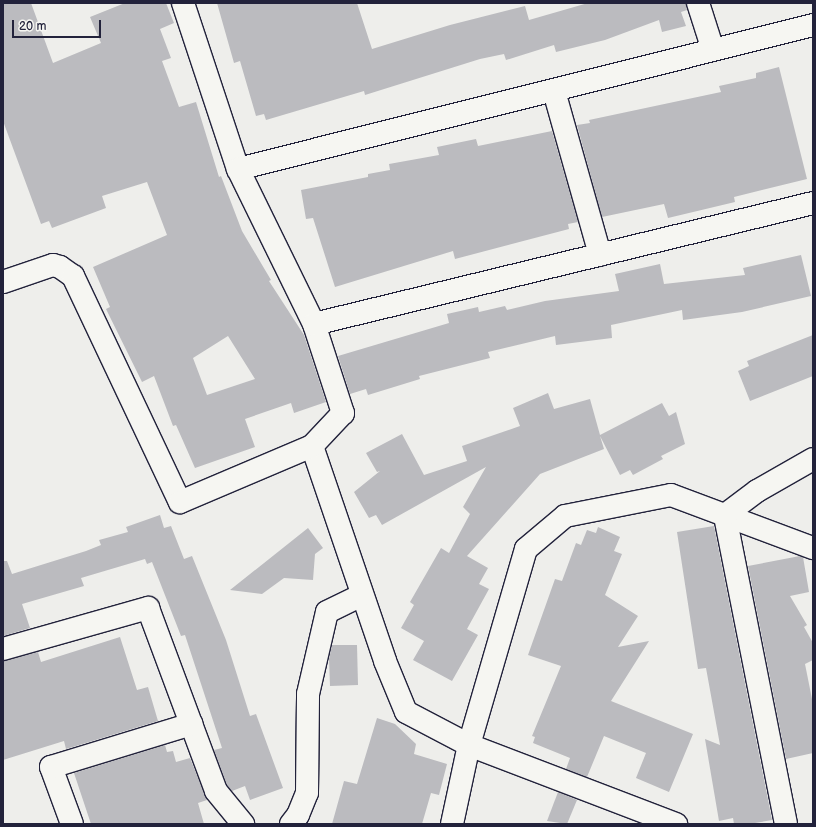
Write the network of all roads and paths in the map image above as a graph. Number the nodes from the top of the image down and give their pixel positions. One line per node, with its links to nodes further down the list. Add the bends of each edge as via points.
1 (183, 3): 6 (street)
2 (698, 3): 4 (street)
3 (813, 25): 4 (street)
4 (713, 50): 5 (street)
5 (554, 90): 6 (street); 8 (street)
6 (238, 169): 10 (street)
7 (813, 203): 8 (street)
8 (600, 255): 10 (street)
9 (3, 282): 11 (street, via 53,265 72,276 180,502)
10 (314, 324): 11 (street, via 343,413)
11 (312, 446): 15 (street)
12 (813, 459): 13 (street, via 757,491)
13 (726, 515): 14 (street); 18 (street, via 671,495 565,516 526,549); 24 (street)
14 (813, 548)
15 (362, 595): 18 (street, via 406,712); 21 (street, via 327,612 308,694 307,793 298,815)
16 (3, 649): 17 (street, via 148,608)
17 (192, 724): 19 (street, via 51,767); 20 (street, via 216,792)
18 (469, 745): 22 (street); 23 (street)
19 (72, 824)
20 (243, 824)
21 (291, 824)
22 (452, 824)
23 (676, 824)
24 (786, 824)

